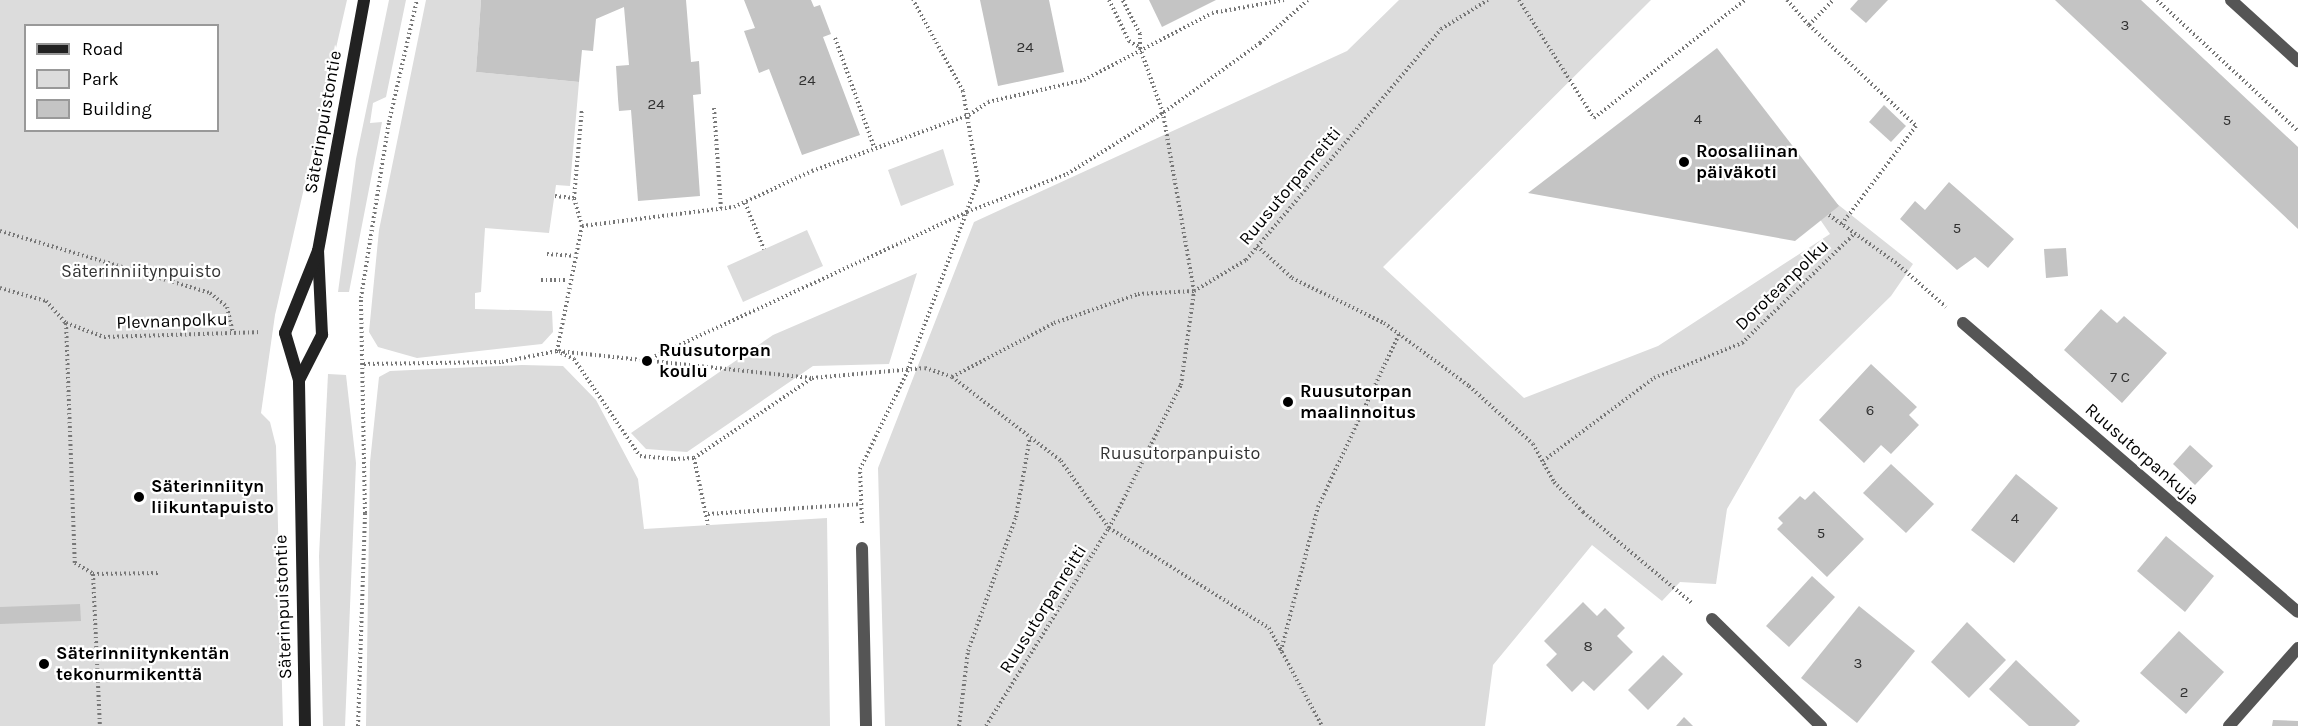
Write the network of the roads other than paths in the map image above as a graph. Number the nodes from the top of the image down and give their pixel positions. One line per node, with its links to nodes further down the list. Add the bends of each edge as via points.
1 (364, 0): 4 (main road, Säterinpuistontie)
2 (2231, 0): 3 (street)
3 (2298, 61)
4 (318, 251): 6 (main road, Säterinpuistontie, via 322,335); 6 (main road, Säterinpuistontie, via 285,333)
5 (1963, 323): 8 (street, Ruusutorpankuja)
6 (299, 380): 11 (main road, Säterinpuistontie)
7 (862, 548): 12 (street)
8 (2298, 612)
9 (1712, 619): 13 (street)
10 (2298, 648): 14 (street)
11 (304, 726)
12 (866, 726)
13 (1821, 726)
14 (2229, 726)

